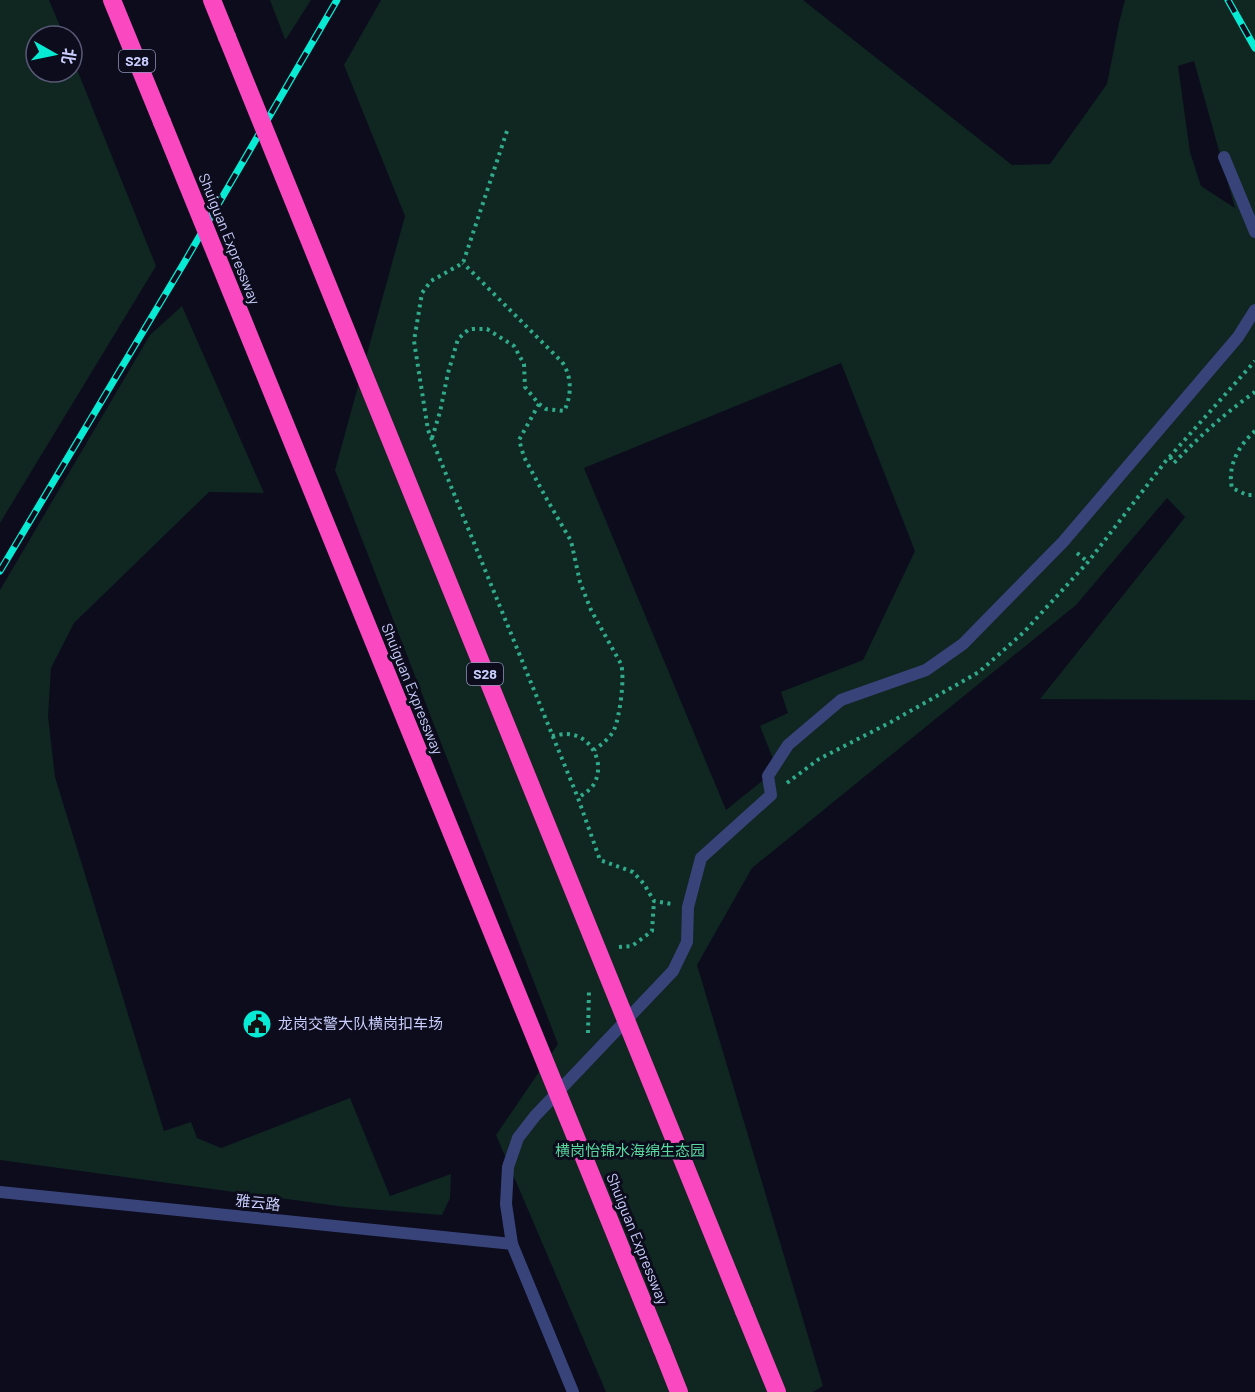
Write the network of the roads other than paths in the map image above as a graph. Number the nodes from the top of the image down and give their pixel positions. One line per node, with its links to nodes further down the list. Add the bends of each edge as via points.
1 (112, 0): 9 (highway, Shuiguan Expressway / S28, bridge)
2 (212, 0): 10 (highway, S28, bridge)
3 (1224, 157): 4 (street)
4 (1255, 232)
5 (1255, 310): 7 (street, via 1238,337 1063,542 963,644 926,670 841,700 788,745 768,776 771,795 701,858 688,907 687,942 673,971 518,1138 508,1167 506,1204)
6 (0, 1191): 7 (street, 雅云路)
7 (512, 1244): 8 (street)
8 (573, 1392)
9 (679, 1392)
10 (777, 1392)

